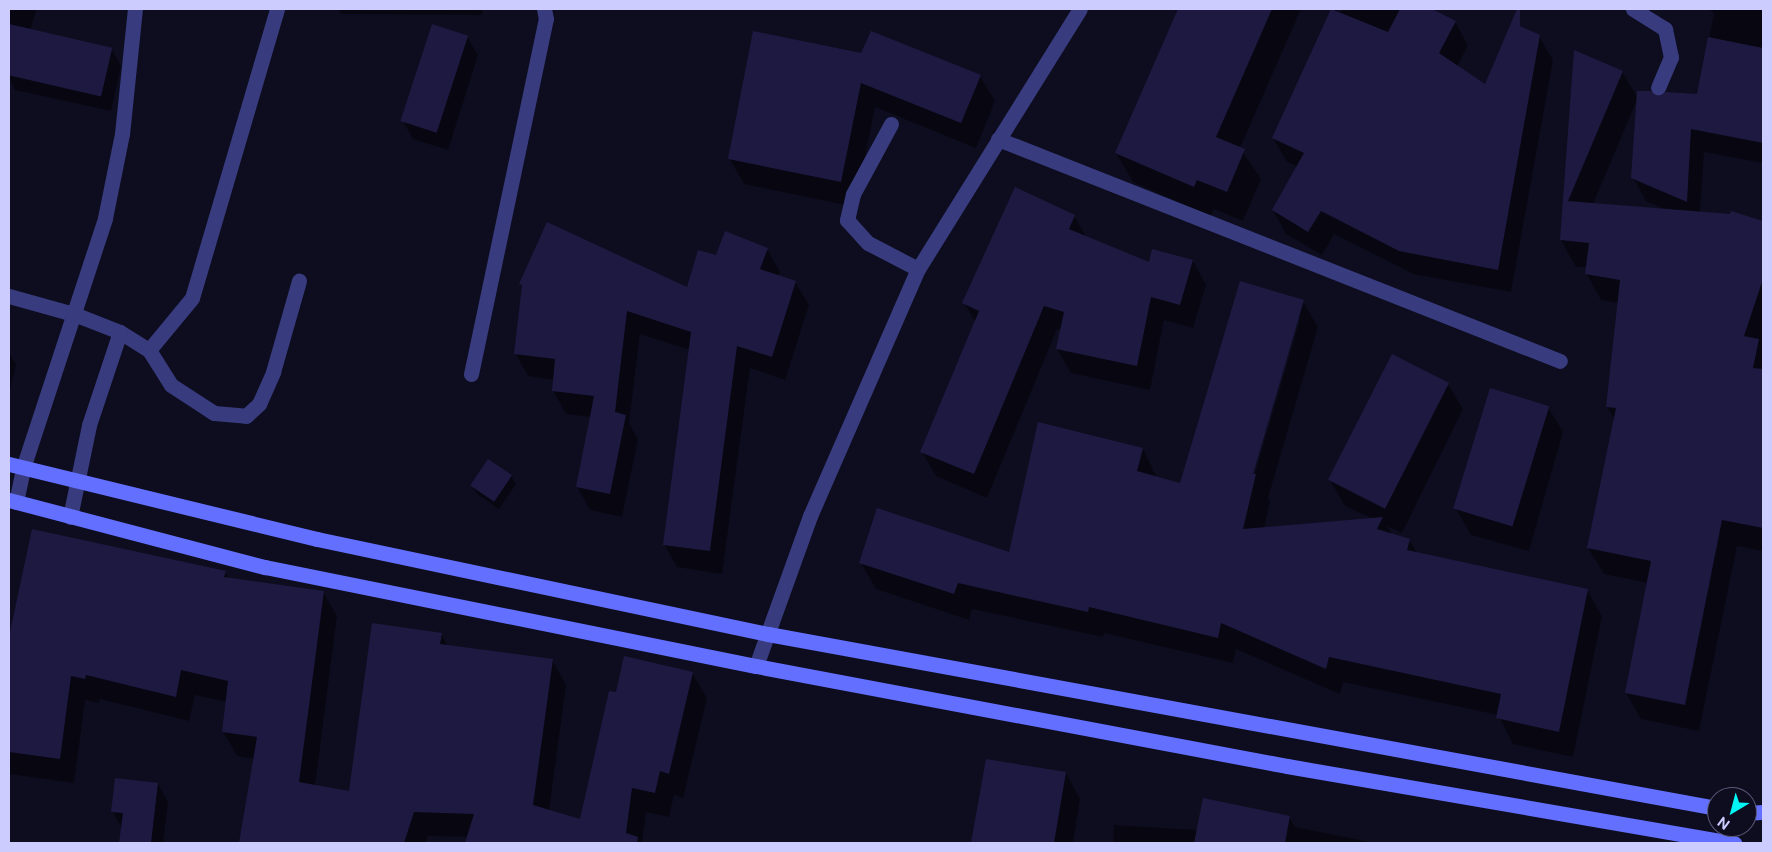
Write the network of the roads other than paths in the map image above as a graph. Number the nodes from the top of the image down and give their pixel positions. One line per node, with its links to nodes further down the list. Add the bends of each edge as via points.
1 (135, 9): 12 (street, via 122,134 105,218)
2 (277, 9): 14 (street, via 192,298)
3 (544, 9): 16 (street, via 546,19)
4 (1080, 9): 8 (street)
5 (1633, 9): 6 (street, via 1665,28 1671,57)
6 (1658, 88)
7 (891, 124): 9 (street, via 853,194 847,220 868,243)
8 (998, 140): 9 (street); 15 (street)
9 (918, 269): 21 (street, via 810,516)
10 (299, 281): 14 (street, via 273,372 259,404 246,416 214,413 170,384)
11 (9, 296): 12 (street)
12 (74, 314): 13 (street); 17 (street)
13 (120, 332): 14 (street); 18 (street, via 89,425)
14 (150, 350)
15 (1560, 361)
16 (471, 374)
17 (16, 466): 18 (main road); 19 (street)
18 (76, 481): 20 (street); 21 (main road, via 317,539)
19 (12, 501): 20 (main road)
20 (70, 517): 22 (main road, via 264,567)
21 (768, 634): 22 (street); 23 (main road)
22 (756, 666): 24 (main road, via 976,704 1287,766)
23 (1707, 806)
24 (1734, 843)

